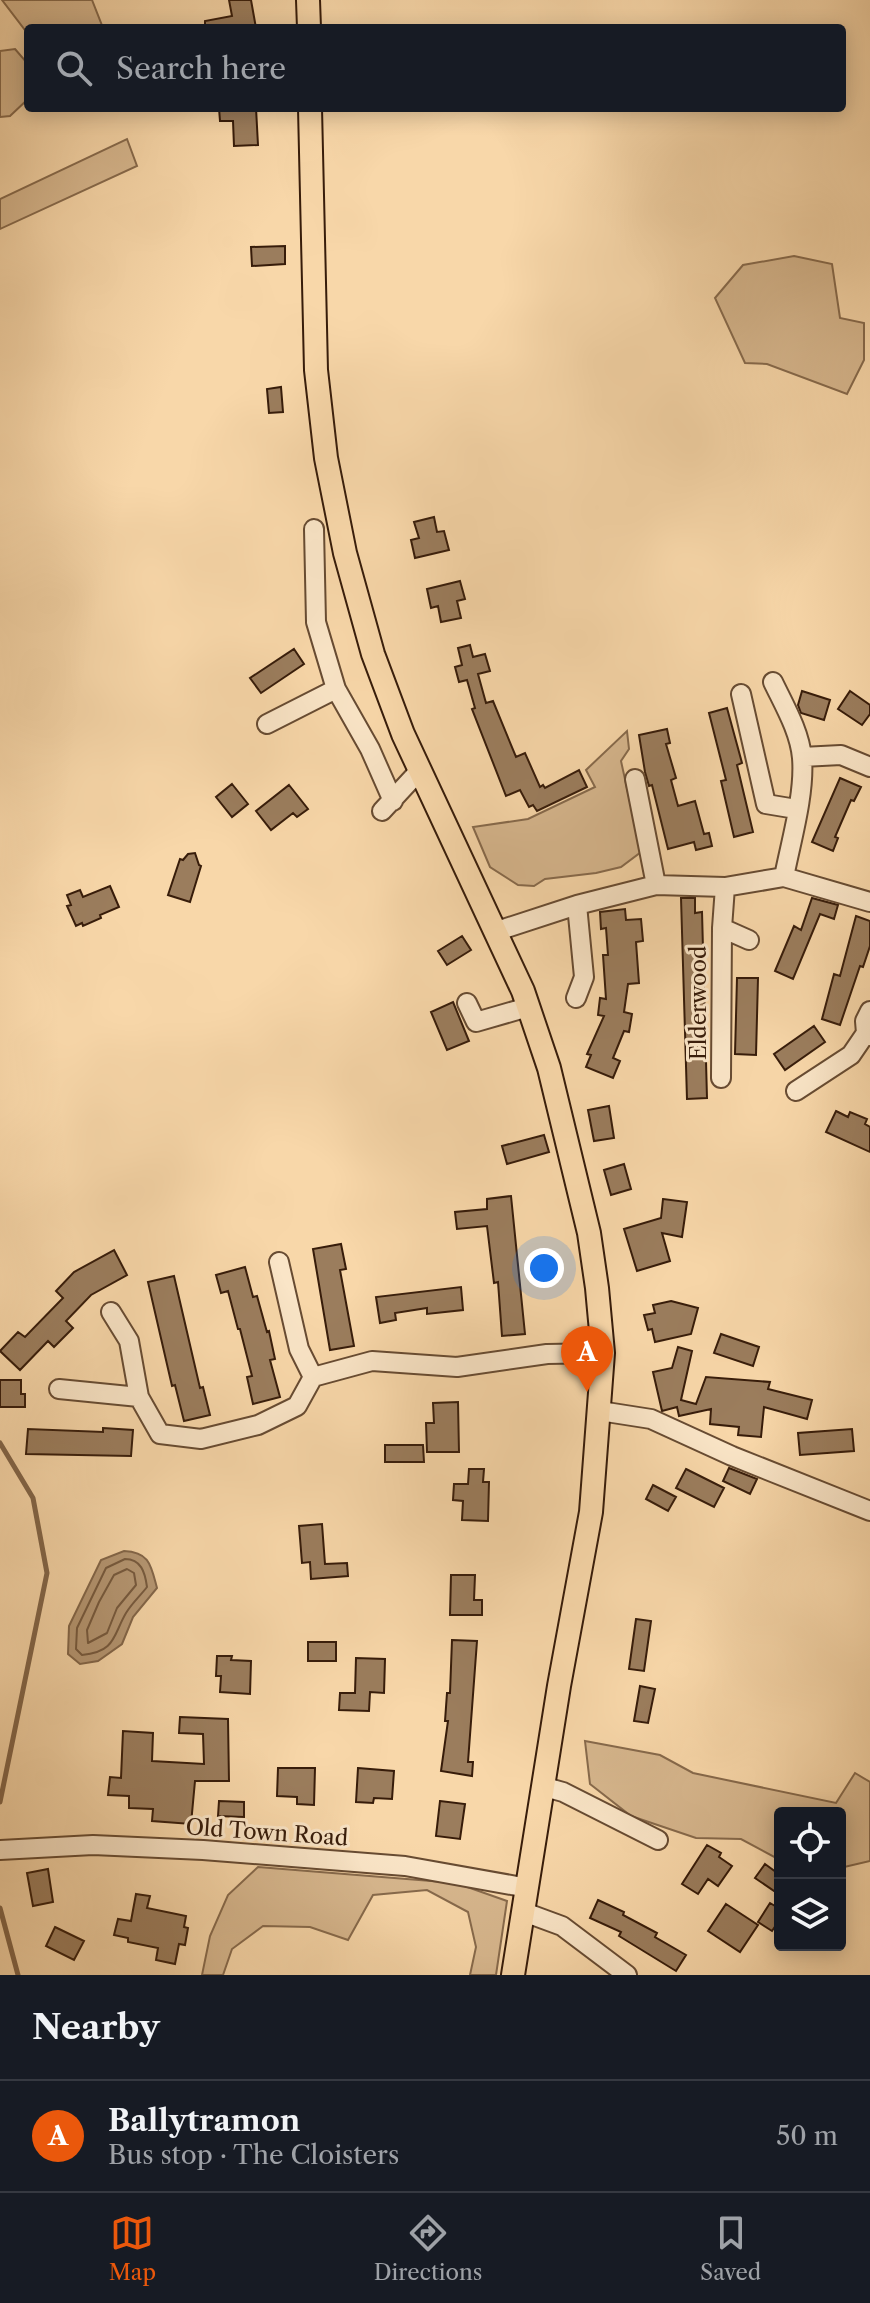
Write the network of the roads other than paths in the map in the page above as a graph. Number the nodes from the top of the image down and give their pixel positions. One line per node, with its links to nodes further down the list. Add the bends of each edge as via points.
1 (308, 0): 2 (main road)
2 (309, 24)
3 (310, 112): 11 (main road, via 316,370 326,458 373,654)
4 (314, 529): 6 (street, via 316,622)
5 (773, 682): 9 (street)
6 (336, 689): 8 (street); 11 (street, via 370,749 388,806)
7 (741, 694): 13 (street, via 766,804)
8 (267, 724)
9 (802, 757): 10 (street, via 841,755); 13 (street)
10 (870, 767)
11 (420, 770): 20 (main road)
12 (635, 779): 15 (street)
13 (796, 809): 14 (street)
14 (784, 877): 16 (street); 17 (street)
15 (656, 885): 16 (street); 18 (street)
16 (725, 887): 19 (street, Elderwood)
17 (870, 902)
18 (577, 905): 20 (street); 22 (street, via 584,977)
19 (722, 928): 21 (street, Elderwood); 27 (street, Elderwood)
20 (494, 932): 24 (main road)
21 (749, 940)
22 (576, 998)
23 (467, 1003): 24 (street, via 476,1022)
24 (528, 1007): 31 (main road, via 549,1068 589,1233)
25 (870, 1011): 26 (street, via 865,1021)
26 (868, 1034): 28 (street, via 851,1055)
27 (721, 1078)
28 (796, 1091)
29 (279, 1262): 32 (street, via 299,1349)
30 (111, 1312): 34 (street, via 129,1341)
31 (603, 1353): 32 (street, via 547,1354 457,1367 372,1361); 35 (main road)
32 (313, 1377): 34 (street, via 297,1406 258,1425 201,1439 160,1434)
33 (59, 1389): 34 (street)
34 (139, 1397)
35 (600, 1411): 36 (street, via 651,1419); 37 (main road, via 591,1512)
36 (870, 1511)
37 (545, 1787): 38 (street); 40 (main road)
38 (658, 1840)
39 (0, 1850): 40 (street, Old Town Road, via 93,1845 203,1850 405,1866)
40 (528, 1888): 41 (main road)
41 (524, 1912): 42 (main road); 43 (street, via 562,1926)
42 (513, 1975)
43 (627, 1975)

